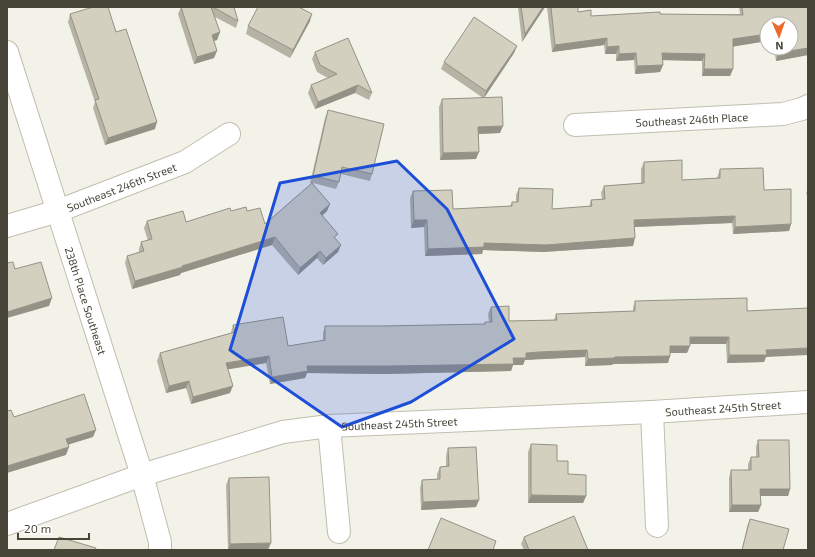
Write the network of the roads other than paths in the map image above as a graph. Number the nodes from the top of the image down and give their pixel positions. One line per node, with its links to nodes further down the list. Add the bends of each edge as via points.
1 (7, 52): 5 (street, 238th Place Southeast)
2 (808, 106): 3 (street, Southeast 246th Place, via 783,114)
3 (575, 125)
4 (230, 134): 5 (street, Southeast 246th Street, via 185,162)
5 (58, 211): 6 (street, Southeast 246th Street); 10 (street, 238th Place Southeast)
6 (7, 226)
7 (808, 402): 8 (street, Southeast 245th Street)
8 (652, 412): 9 (street, Southeast 245th Street); 12 (street)
9 (329, 426): 10 (street, Southeast 245th Street, via 283,432); 13 (street)
10 (142, 474): 11 (street, Southeast 245th Street); 14 (street, 238th Place Southeast)
11 (7, 524)
12 (656, 526)
13 (339, 532)
14 (160, 550)

